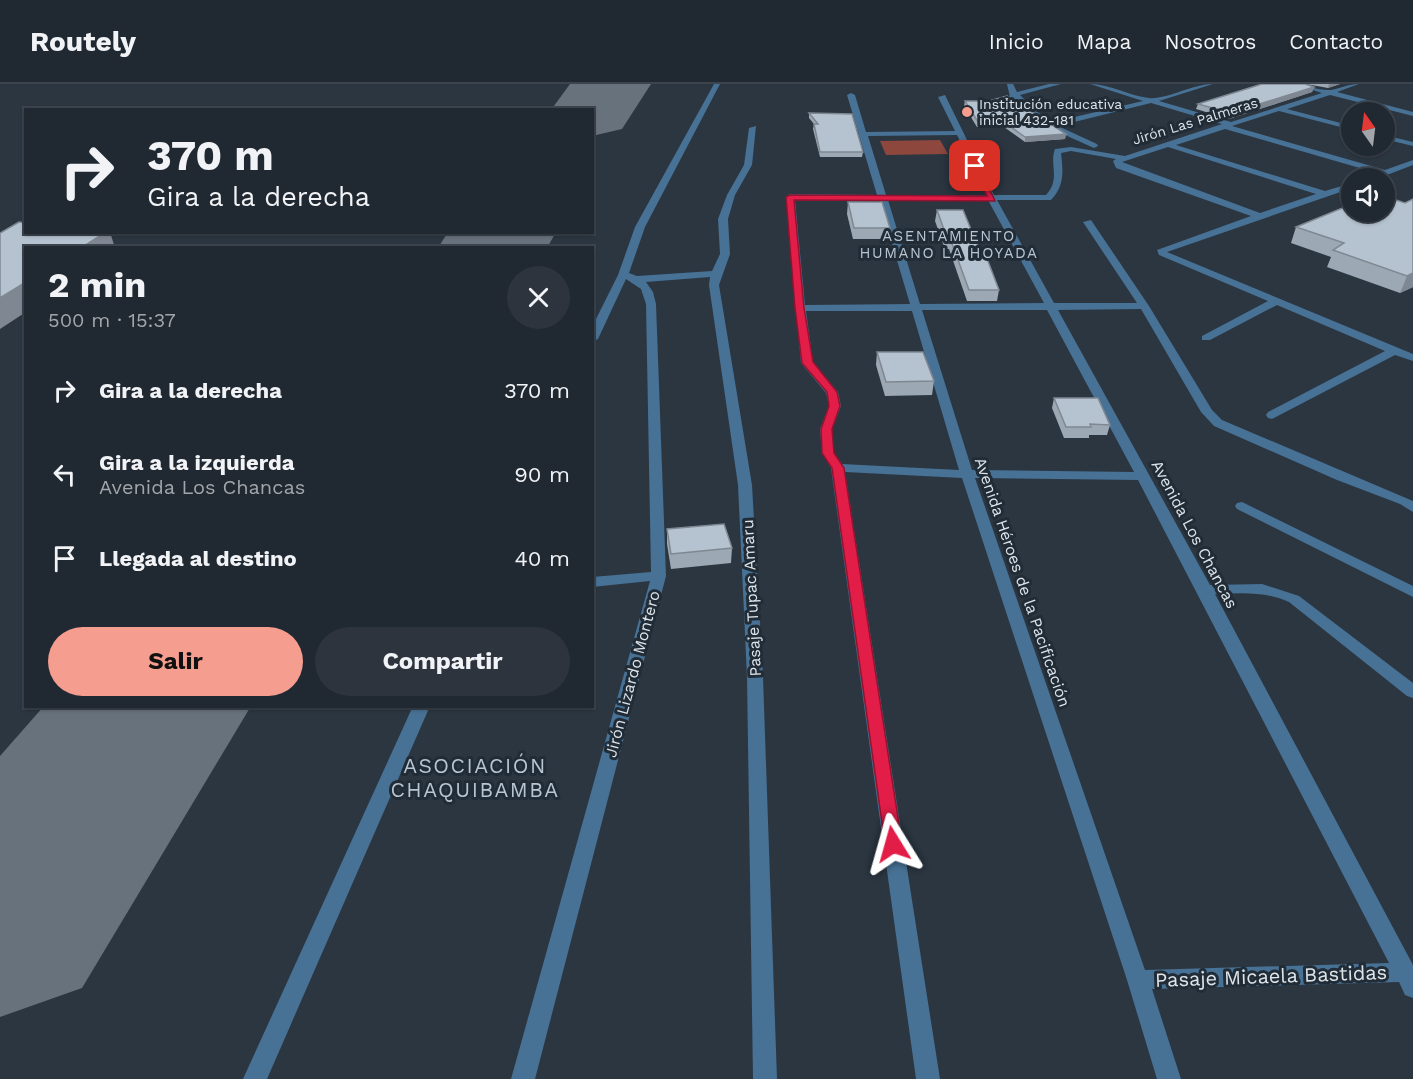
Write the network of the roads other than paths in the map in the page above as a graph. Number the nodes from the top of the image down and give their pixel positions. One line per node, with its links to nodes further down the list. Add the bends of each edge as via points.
1 (717, 84): 35 (street, via 640,227)
2 (1010, 84): 10 (street)
3 (1058, 84): 10 (street)
4 (1093, 84): 12 (street)
5 (1210, 84): 12 (street)
6 (1296, 84): 8 (street)
7 (1356, 84): 8 (street, Jirón Las Palmeras)
8 (1329, 93): 13 (street, Jirón Las Palmeras); 14 (street)
9 (851, 95): 20 (street, Avenida Héroes de la Pacificación)
10 (1013, 95): 15 (street)
11 (942, 98): 19 (street, Avenida Los Chancas)
12 (1151, 102): 15 (street); 16 (street)
13 (1278, 109): 16 (street, Jirón Las Palmeras); 17 (street)
14 (1413, 114)
15 (1052, 125): 24 (street)
16 (1227, 125): 22 (street, Jirón Las Palmeras); 26 (street)
17 (1341, 125)
18 (753, 128): 34 (street, Pasaje Tupac Amaru, via 748,165 723,219 725,254)
19 (958, 133): 20 (street); 31 (street, Avenida Los Chancas)
20 (865, 134): 30 (street, Avenida Héroes de la Pacificación)
21 (1395, 140): 23 (street)
22 (1166, 144): 24 (street, Jirón Las Palmeras); 29 (street)
23 (1413, 144)
24 (1121, 161): 31 (street, via 1063,149 1057,154 1061,166 1052,196); 32 (street)
25 (1413, 162): 27 (street)
26 (1369, 168)
27 (1395, 169)
28 (1341, 188): 29 (street)
29 (1324, 194): 32 (street)
30 (884, 198): 31 (street); 38 (street, via 790,197); 39 (street, Avenida Héroes de la Pacificación)
31 (992, 199): 40 (street, Avenida Los Chancas)
32 (1259, 216): 36 (street, via 1162,253)
33 (1088, 222): 37 (street)
34 (716, 274): 35 (street); 61 (street, Pasaje Tupac Amaru, via 714,285 745,485 755,677)
35 (630, 277): 41 (street); 51 (street, Jirón Lizardo Montero, via 650,294 651,304)
36 (1277, 301): 42 (street); 43 (street)
37 (1144, 306): 40 (street); 49 (street, via 1207,412 1218,423 1342,477)
38 (800, 308): 39 (street); 46 (street, via 807,363 832,392 834,406 826,429 828,453)
39 (917, 308): 40 (street); 47 (street, Avenida Héroes de la Pacificación)
40 (1052, 308): 48 (street, Avenida Los Chancas)
41 (594, 336)
42 (1206, 338)
43 (1395, 350): 44 (street); 45 (street)
44 (1413, 358)
45 (1272, 415)
46 (838, 468): 47 (street); 62 (street)
47 (968, 474): 48 (street); 57 (street, Avenida Héroes de la Pacificación)
48 (1143, 476): 53 (street, Avenida Los Chancas)
49 (1410, 499)
50 (1242, 506): 54 (street)
51 (659, 576): 52 (street); 60 (street, Jirón Lizardo Montero)
52 (594, 582)
53 (1205, 590): 55 (street, via 1282,592); 58 (street, Avenida Los Chancas)
54 (1413, 592)
55 (1413, 692)
56 (421, 708): 59 (street)
57 (1138, 980): 58 (street, Pasaje Micaela Bastidas); 63 (street, Avenida Héroes de la Pacificación)
58 (1409, 980)
59 (255, 1079)
60 (523, 1079)
61 (765, 1079)
62 (928, 1079)
63 (1169, 1079)

